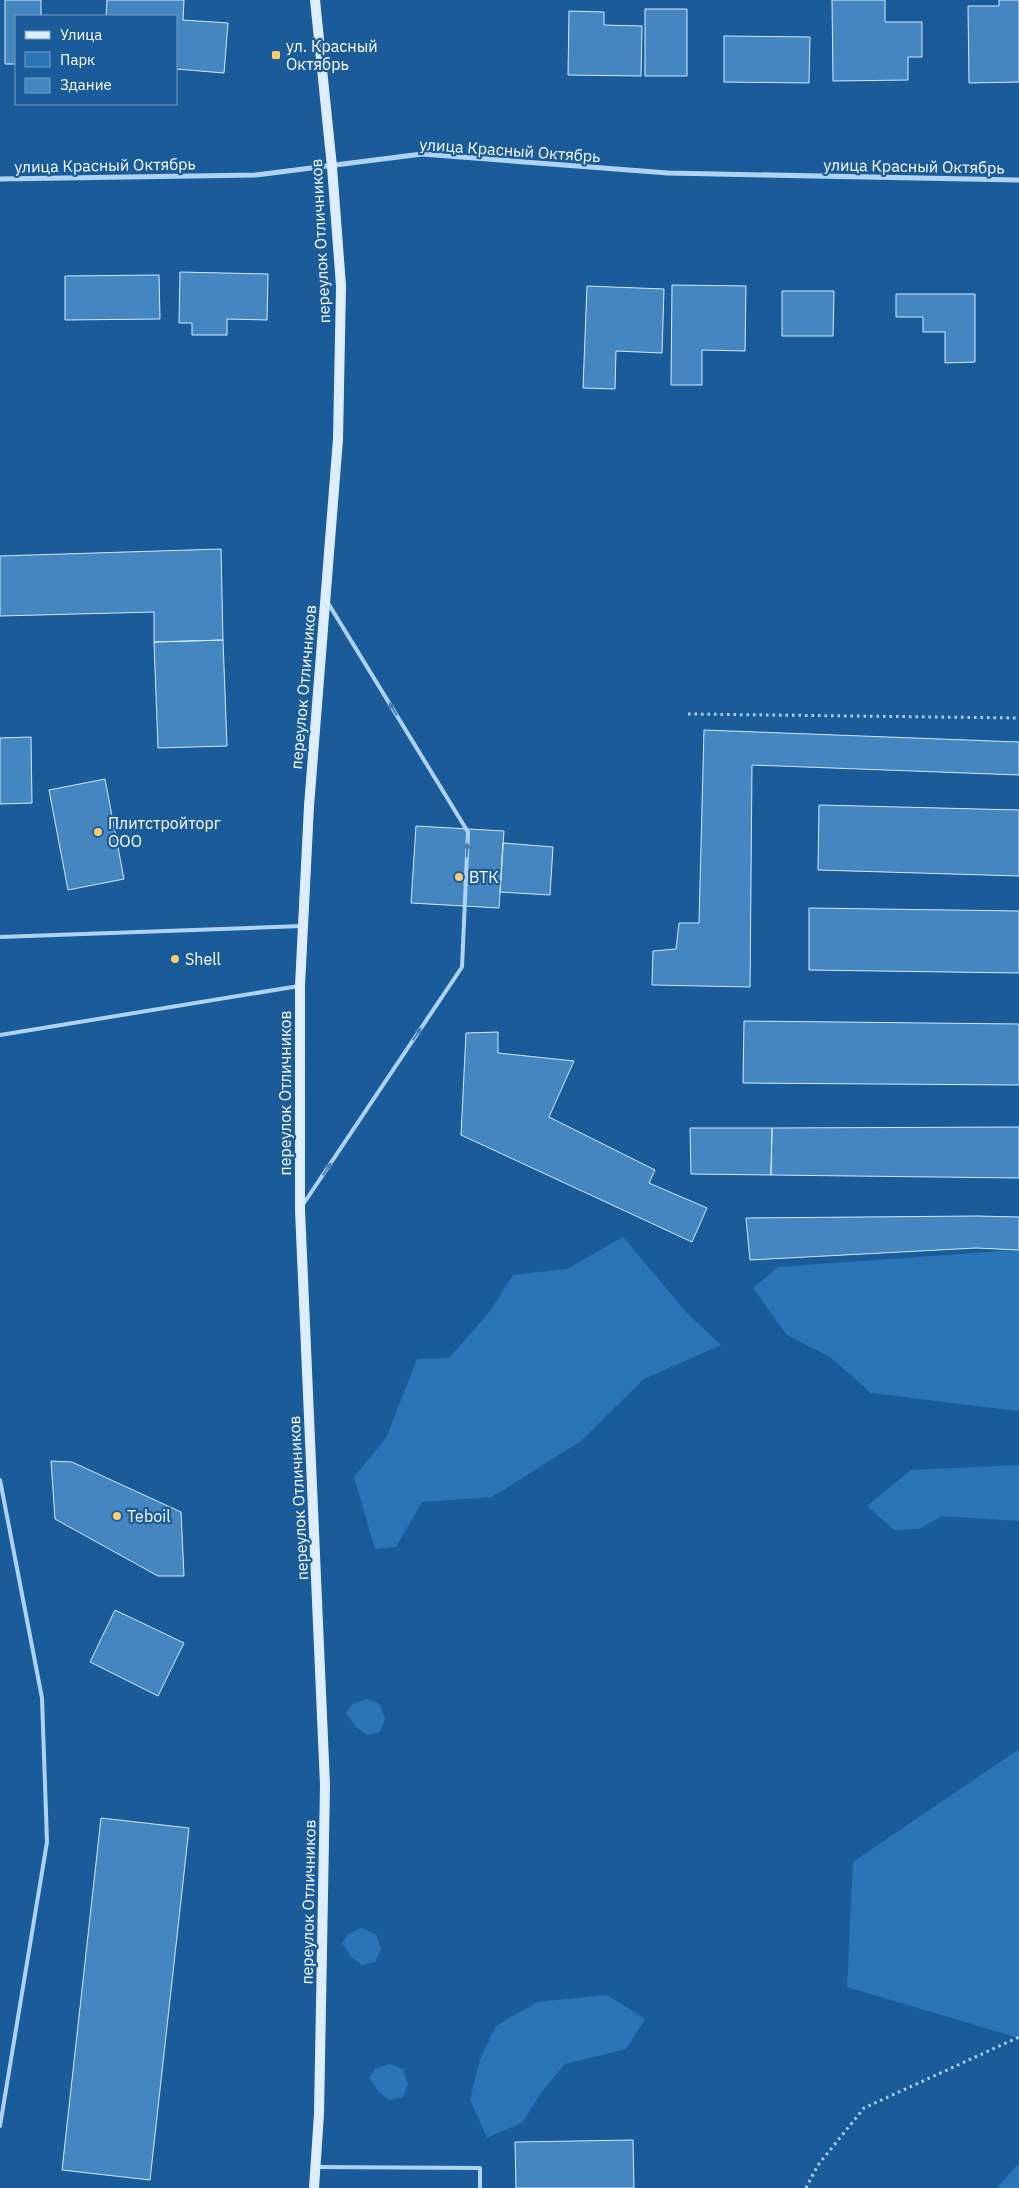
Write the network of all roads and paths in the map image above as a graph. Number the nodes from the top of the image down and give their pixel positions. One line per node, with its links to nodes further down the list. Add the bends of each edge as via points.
1 (315, 0): 2 (main road, переулок Отличников)
2 (332, 166): 3 (street, улица Красный Октябрь, via 256,175); 4 (street, улица Красный Октябрь, via 422,154 668,173); 5 (main road, переулок Отличников, via 341,286 338,439)
3 (0, 179)
4 (1019, 180)
5 (326, 600): 8 (main road, переулок Отличников); 12 (lane, one-way to 5, via 462,967 468,832)
6 (688, 714): 7 (path)
7 (1019, 718)
8 (302, 926): 9 (lane); 10 (main road, переулок Отличников)
9 (0, 937)
10 (300, 986): 11 (lane); 12 (main road, переулок Отличников)
11 (0, 1035)
12 (300, 1210): 16 (main road, переулок Отличников, via 325,1784 319,2114)
13 (0, 1480): 15 (lane, via 42,1698 47,1842)
14 (1019, 2037): 19 (path, via 864,2108 818,2165)
15 (0, 2126)
16 (315, 2167): 17 (main road, переулок Отличников); 18 (lane, via 480,2168)
17 (314, 2188)
18 (480, 2188)
19 (806, 2188)

